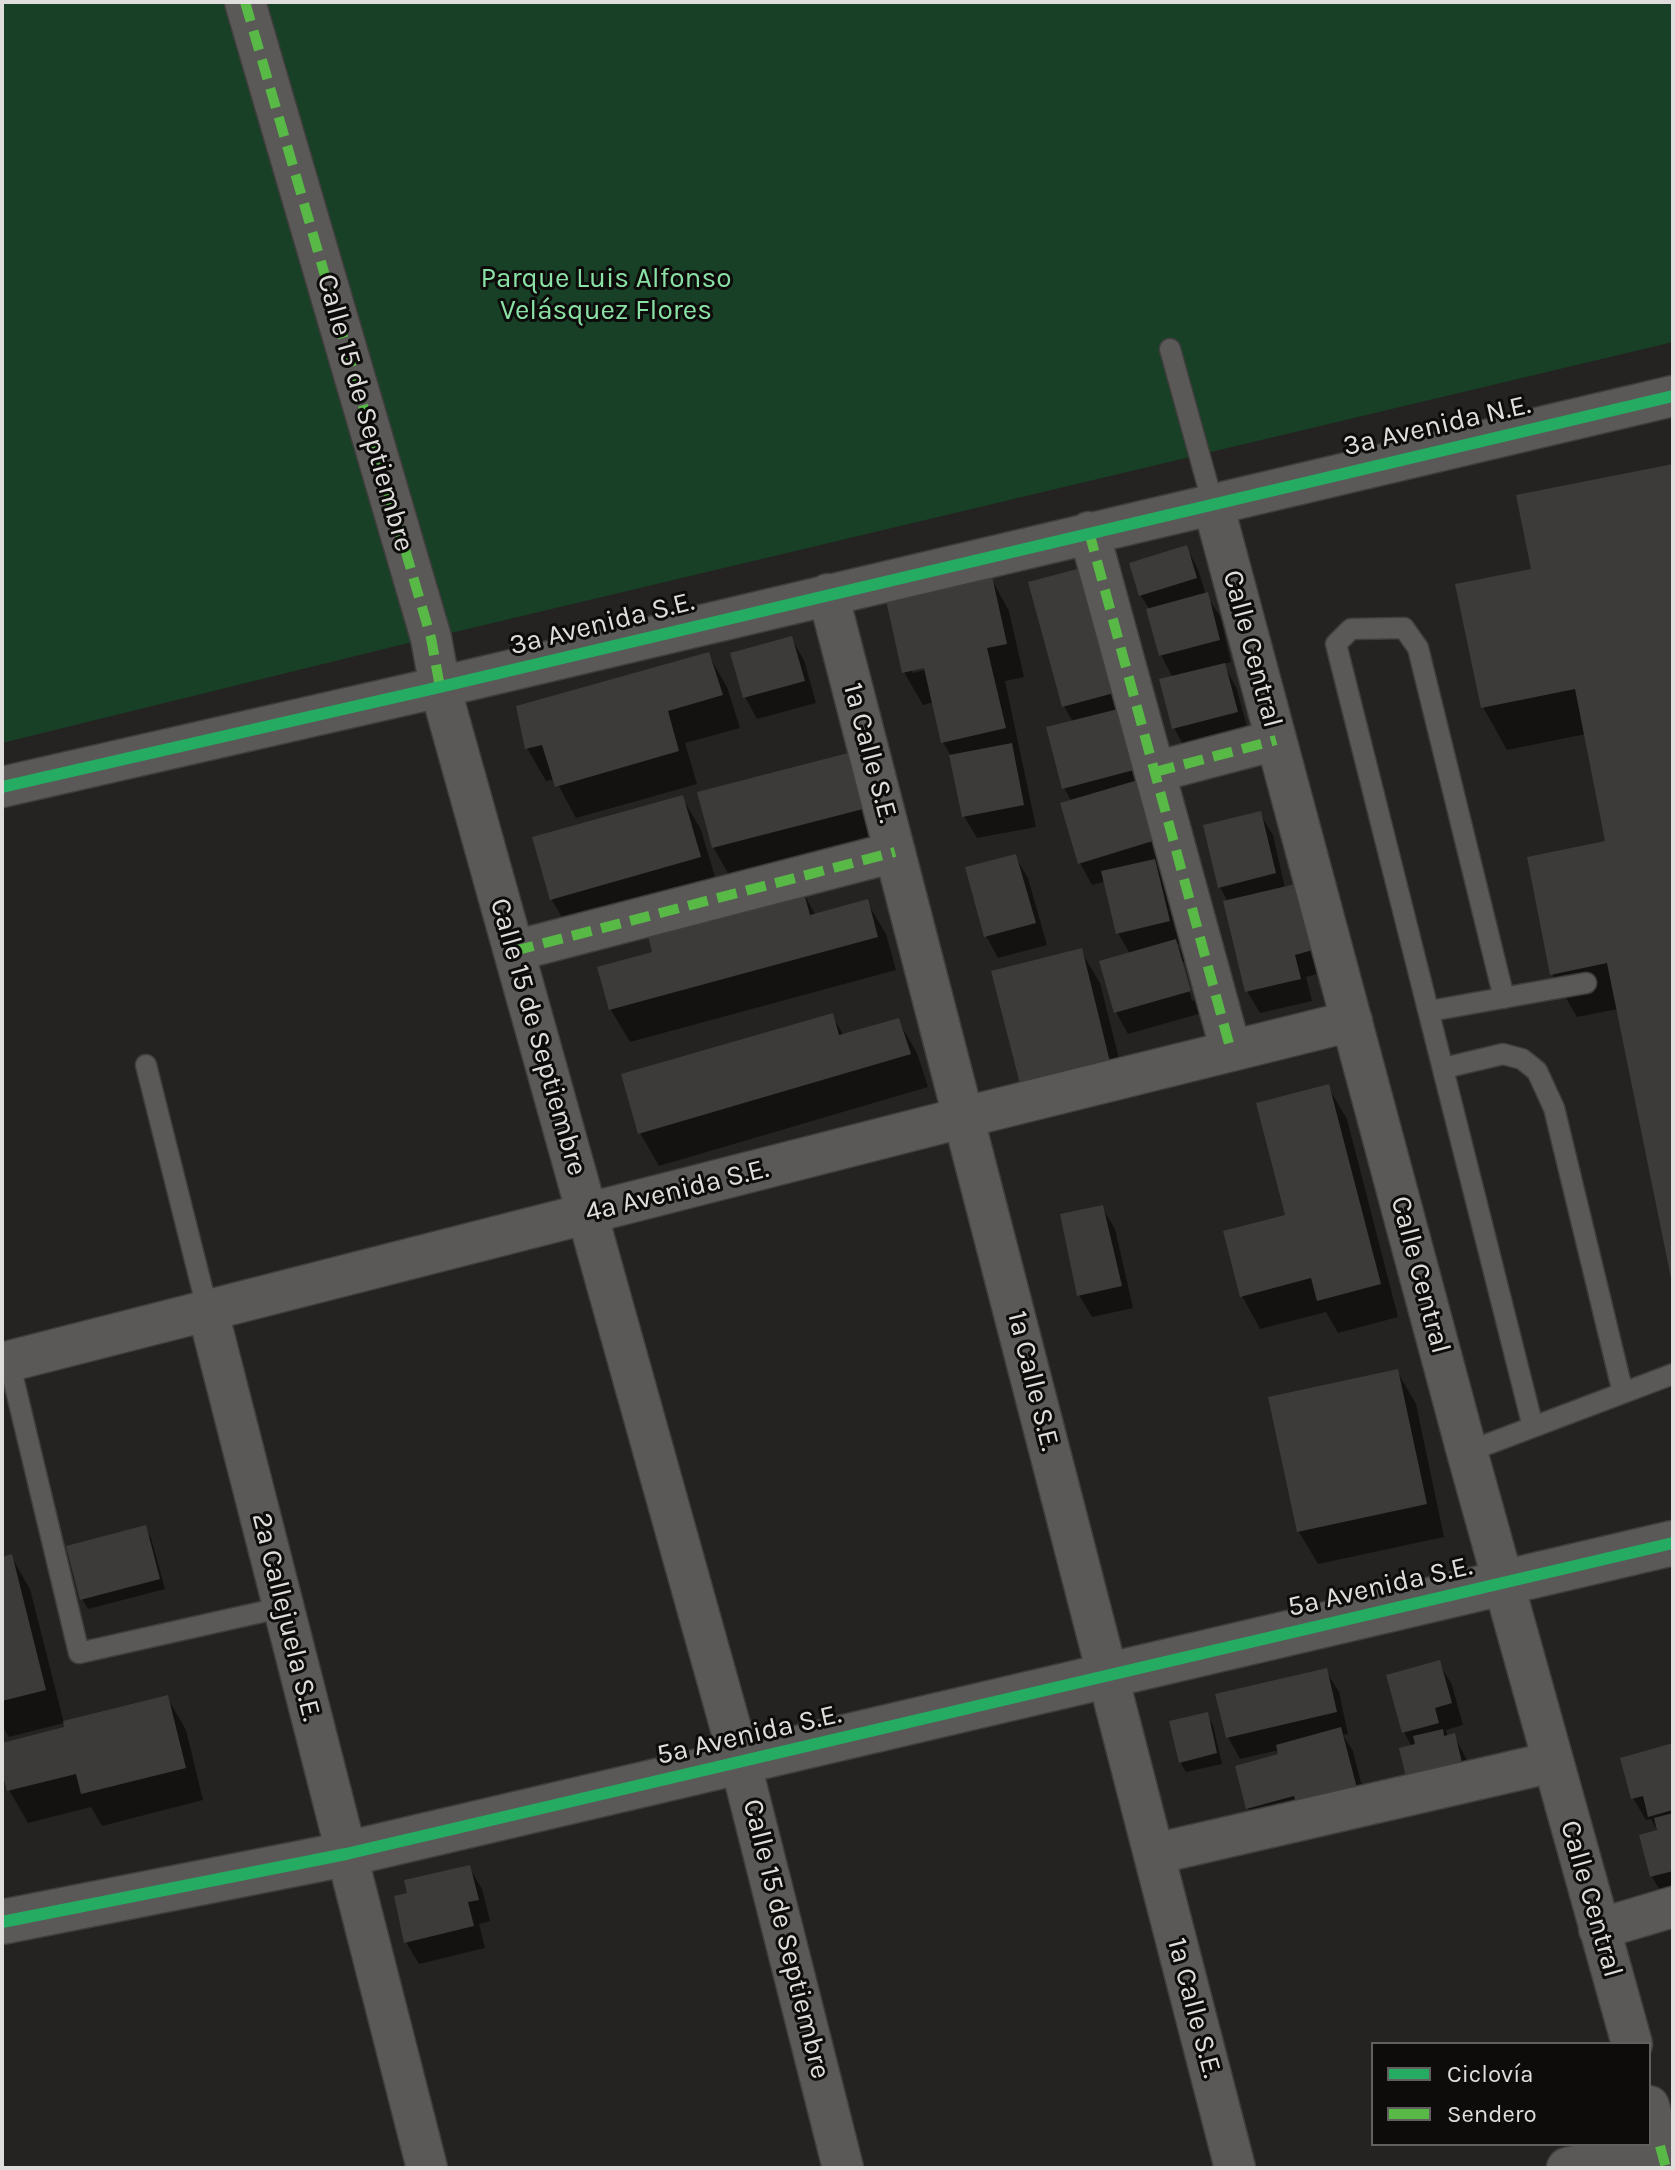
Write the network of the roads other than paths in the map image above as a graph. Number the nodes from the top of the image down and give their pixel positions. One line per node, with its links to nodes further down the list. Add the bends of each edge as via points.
1 (245, 2): 7 (street, Calle 15 de Septiembre, via 431,638)
2 (1170, 349): 4 (lane)
3 (1673, 396): 4 (street, 3a Avenida N.E.)
4 (1213, 504): 5 (street, 3a Avenida S.E.); 8 (street, Calle Central)
5 (1089, 532): 6 (street, 3a Avenida S.E.); 9 (street)
6 (828, 594): 7 (street, 3a Avenida S.E.); 11 (street, 1a Calle S.E.)
7 (440, 687): 10 (street, 3a Avenida S.E.); 12 (street, Calle 15 de Septiembre)
8 (1276, 740): 9 (street); 16 (street, Calle Central)
9 (1155, 772): 17 (street)
10 (2, 787)
11 (895, 852): 12 (street); 20 (street, 1a Calle S.E.)
12 (514, 951): 21 (street, Calle 15 de Septiembre)
13 (1586, 983): 14 (lane)
14 (1504, 998): 15 (lane); 15 (lane, via 1418,648 1404,628 1351,629 1336,644)
15 (1430, 1011): 19 (lane)
16 (1352, 1021): 17 (street, 4a Avenida S.E.); 27 (street, Calle Central)
17 (1231, 1051): 20 (street, 4a Avenida S.E.)
18 (146, 1065): 22 (lane, 2a Callejuela S.E.)
19 (1444, 1068): 25 (lane, via 1503,1054 1522,1059 1537,1071 1554,1108); 26 (lane)
20 (965, 1117): 21 (street, 4a Avenida S.E.); 31 (street, 1a Calle S.E.)
21 (587, 1214): 22 (street, 4a Avenida S.E.); 32 (street, Calle 15 de Septiembre)
22 (208, 1312): 23 (street, 4a Avenida S.E.); 30 (street, 2a Callejuela S.E.)
23 (6, 1362): 30 (lane, via 79,1653)
24 (1673, 1374): 25 (lane)
25 (1623, 1393): 26 (lane)
26 (1533, 1427): 27 (lane)
27 (1467, 1452): 29 (street, Calle Central)
28 (1673, 1543): 29 (street, 5a Avenida S.E.)
29 (1504, 1583): 31 (street, 5a Avenida S.E.); 33 (street, Calle Central)
30 (284, 1607): 34 (street, 2a Callejuela S.E.)
31 (1108, 1676): 32 (street, 5a Avenida S.E.); 35 (street, 1a Calle S.E.)
32 (740, 1761): 34 (street, 5a Avenida S.E.); 43 (street, Calle 15 de Septiembre)
33 (1553, 1762): 35 (street); 38 (street, Calle Central)
34 (346, 1854): 37 (street, 5a Avenida S.E.); 42 (street, 2a Callejuela S.E.)
35 (1154, 1854): 44 (street, 1a Calle S.E.)
36 (1673, 1907): 38 (street)
37 (2, 1922)
38 (1599, 1929): 39 (street, Calle Central)
39 (1631, 2042)
40 (1651, 2111): 41 (street)
41 (1666, 2152): 45 (street)
42 (427, 2168)
43 (843, 2168)
44 (1235, 2168)
45 (1567, 2168)

